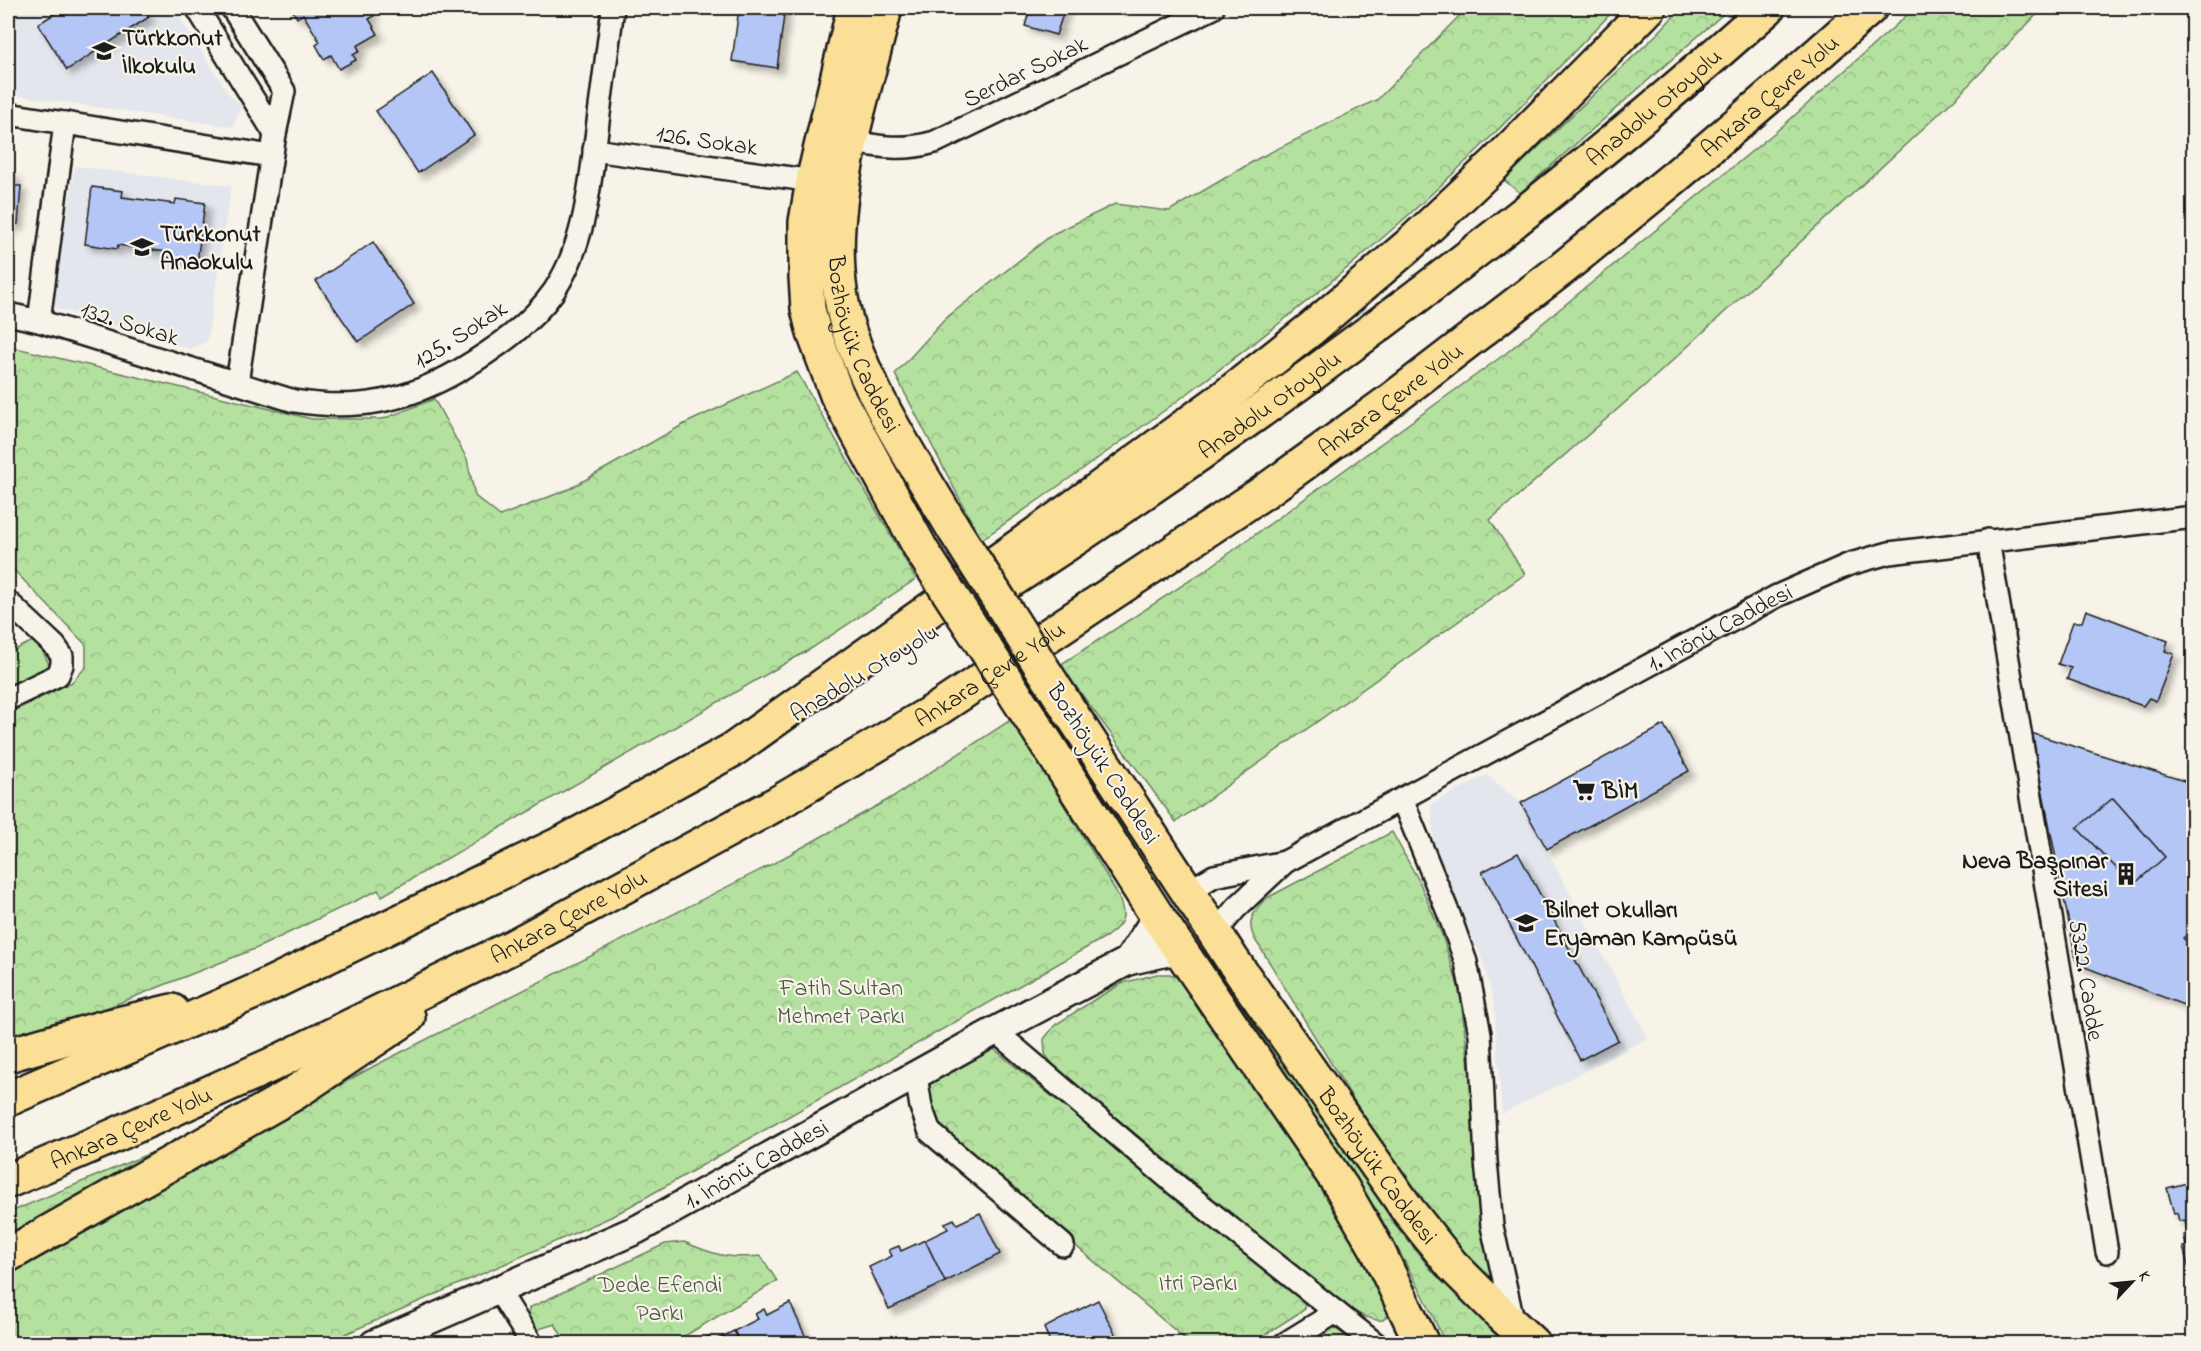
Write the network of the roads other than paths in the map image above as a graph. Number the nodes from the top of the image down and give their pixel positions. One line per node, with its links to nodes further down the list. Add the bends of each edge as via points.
1 (197, 8): 12 (street)
2 (232, 8): 12 (street, via 284,91)
3 (614, 8): 14 (street, 125. Sokak)
4 (854, 8): 16 (main road, Bozhöyük Caddesi)
5 (885, 8): 13 (main road, Bozhöyük Caddesi)
6 (1213, 8): 13 (street, Serdar Sokak, via 935,142 894,148)
7 (1650, 8): 24 (main road, via 1495,164 1311,329 1222,399)
8 (1768, 8): 24 (main road, Anadolu Otoyolu, via 1522,214 1237,429 924,637)
9 (1870, 8): 30 (main road, Ankara Çevre Yolu, via 1563,268 1264,492 939,708 776,804)
10 (8, 114): 11 (street)
11 (65, 123): 15 (street); 18 (street)
12 (275, 134): 15 (street)
13 (852, 142): 27 (main road, Bozhöyük Caddesi, bridge, via 844,173 838,238 841,294 849,332 871,386 955,531)
14 (594, 150): 16 (street, 126. Sokak); 19 (street, 125. Sokak, via 581,226 567,269 538,311 472,363 444,380 402,397 349,406 294,401)
15 (272, 156): 19 (street)
16 (813, 181): 28 (main road, Bozhöyük Caddesi, bridge, via 806,222 808,309 837,395 922,551)
17 (8, 314): 18 (street, 132. Sokak)
18 (39, 321): 19 (street, 132. Sokak)
19 (237, 383)
20 (2193, 517): 21 (street, 1. İnönü Caddesi)
21 (1988, 540): 25 (street, 1. İnönü Caddesi, via 1889,553 1809,581); 40 (street, 5322. Cadde)
22 (8, 602): 23 (street, via 62,656 58,675)
23 (8, 699)
24 (734, 749): 33 (main road, via 566,842)
25 (1402, 799): 26 (street, 1. İnönü Caddesi); 44 (street, via 1466,962 1480,1034 1492,1226)
26 (1284, 862): 27 (street, via 1215,876); 29 (street)
27 (1187, 892): 29 (main road, Bozhöyük Caddesi)
28 (1157, 916): 31 (main road, Bozhöyük Caddesi); 32 (street, 1. İnönü Caddesi)
29 (1215, 933): 44 (main road, Bozhöyük Caddesi, via 1408,1210 1452,1265)
30 (514, 946): 38 (main road, Ankara Çevre Yolu, via 271,1065); 41 (main road, via 293,1094)
31 (1181, 950): 32 (street, 1. İnönü Caddesi); 45 (main road, Bozhöyük Caddesi, via 1342,1188 1377,1249)
32 (1128, 961): 34 (street, 1. İnönü Caddesi)
33 (256, 991): 35 (main road); 37 (main road)
34 (995, 1031): 36 (street, 1. İnönü Caddesi); 43 (street, via 1175,1184)
35 (8, 1055)
36 (916, 1076): 39 (street, via 930,1132); 42 (street, 1. İnönü Caddesi, via 638,1230)
37 (8, 1099)
38 (8, 1181)
39 (1063, 1245)
40 (2107, 1251)
41 (8, 1255)
42 (499, 1291): 46 (street, 1. İnönü Caddesi); 47 (street)
43 (1336, 1312): 48 (street); 49 (street)
44 (1524, 1335)
45 (1418, 1340)
46 (374, 1344)
47 (532, 1344)
48 (1284, 1344)
49 (1376, 1344)

